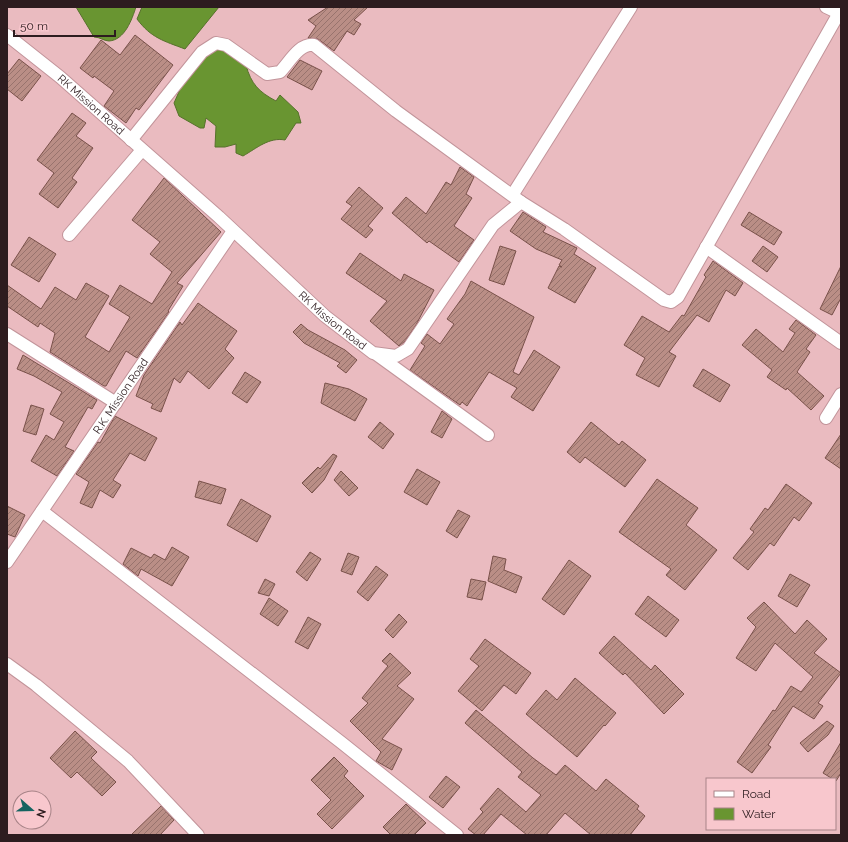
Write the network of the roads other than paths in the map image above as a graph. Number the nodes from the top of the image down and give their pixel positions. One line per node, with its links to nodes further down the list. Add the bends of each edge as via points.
1 (631, 7): 7 (street, RK Mission Road)
2 (826, 7): 3 (street)
3 (840, 14): 10 (street)
4 (7, 35): 5 (street, RK Mission Road, via 60,77)
5 (131, 140): 6 (street, RK Mission Road); 7 (street, via 202,52 216,43 226,45 267,74 280,72 299,50 309,44 314,45 396,111)
6 (142, 150): 8 (street, RK Mission Road); 9 (street)
7 (517, 198): 10 (street, via 664,300 671,302 678,298); 13 (street, RK Mission Road, via 493,225 408,349 396,356)
8 (233, 230): 13 (street, RK Mission Road, via 325,316); 15 (street, R.K. Mission Road)
9 (69, 235)
10 (706, 247): 12 (street)
11 (7, 334): 15 (street)
12 (841, 344)
13 (373, 353): 17 (street)
14 (841, 394): 16 (street)
15 (116, 403): 18 (street, R.K. Mission Road)
16 (826, 418)
17 (488, 435)
18 (42, 511): 19 (street, R.K. Mission Road); 23 (street)
19 (13, 544): 20 (street, R.K. Mission Road)
20 (7, 562)
21 (7, 664): 22 (street, via 128,761)
22 (198, 835)
23 (457, 835)

